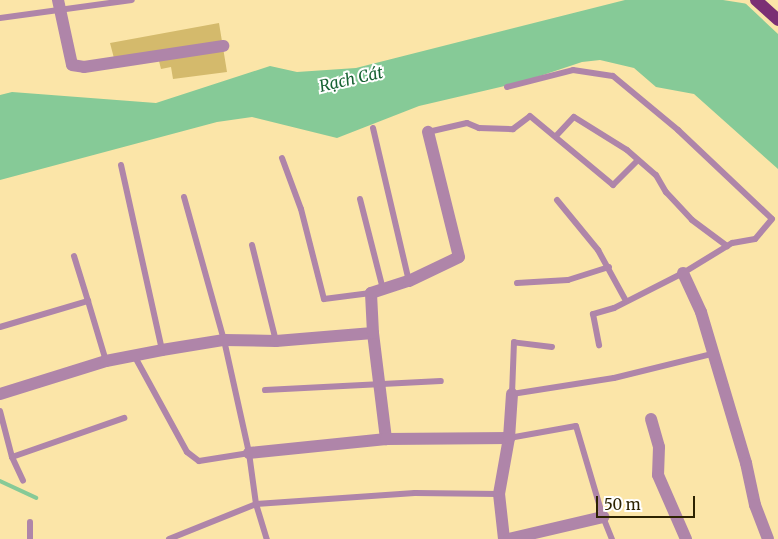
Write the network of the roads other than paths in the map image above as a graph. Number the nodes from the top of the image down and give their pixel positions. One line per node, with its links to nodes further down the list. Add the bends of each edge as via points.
1 (132, 0): 3 (lane)
2 (756, 0): 5 (main road, bridge)
3 (59, 5): 4 (lane); 6 (street, via 72,65 84,67)
4 (0, 18)
5 (778, 20)
6 (222, 46)
7 (507, 87): 18 (lane, via 573,70 612,76 678,130 772,219 755,239)
8 (373, 128): 22 (lane)
9 (428, 132): 10 (lane, via 467,123 479,128 513,129 530,116); 22 (street, via 459,257)
10 (556, 136): 12 (lane, via 574,117); 12 (lane, via 613,185)
11 (282, 158): 24 (lane, via 301,208 324,299)
12 (638, 160): 18 (lane, via 656,175 666,192 692,220)
13 (121, 165): 33 (lane)
14 (184, 197): 29 (lane)
15 (360, 199): 24 (lane)
16 (557, 200): 20 (lane)
17 (252, 245): 30 (lane)
18 (727, 246): 21 (lane)
19 (74, 256): 25 (lane)
20 (609, 267): 23 (lane, via 568,280); 26 (lane)
21 (683, 273): 26 (lane); 34 (street, via 701,312)
22 (409, 281): 24 (street)
23 (517, 283)
24 (377, 291): 28 (street)
25 (88, 301): 27 (lane); 36 (lane)
26 (626, 301): 31 (lane, via 593,314)
27 (0, 328)
28 (373, 333): 30 (street); 38 (street)
29 (224, 340): 30 (street); 33 (street); 48 (lane)
30 (276, 341)
31 (599, 345)
32 (552, 347): 41 (lane, via 514,342)
33 (162, 350): 35 (street)
34 (712, 354): 41 (lane, via 614,378); 62 (street, via 746,462 755,505)
35 (135, 357): 36 (street); 48 (lane, via 187,452 199,461)
36 (106, 360): 40 (street)
37 (441, 381): 38 (lane)
38 (379, 382): 39 (lane); 47 (street)
39 (265, 390)
40 (0, 394)
41 (512, 394): 46 (street)
42 (0, 411): 45 (lane)
43 (124, 418): 49 (lane)
44 (651, 419): 61 (street, via 659,447 658,475)
45 (3, 426): 49 (lane)
46 (509, 438): 47 (street); 51 (street); 53 (lane, via 576,426)
47 (386, 439): 48 (street)
48 (249, 454): 52 (lane)
49 (12, 457): 50 (lane)
50 (24, 481)
51 (499, 494): 52 (lane, via 415,493); 58 (street)
52 (256, 504): 56 (lane); 57 (lane)
53 (603, 517): 59 (street); 60 (lane)
54 (30, 522): 55 (lane)
55 (30, 539)
56 (169, 539)
57 (267, 539)
58 (504, 539)
59 (509, 539)
60 (612, 539)
61 (686, 539)
62 (768, 539)

